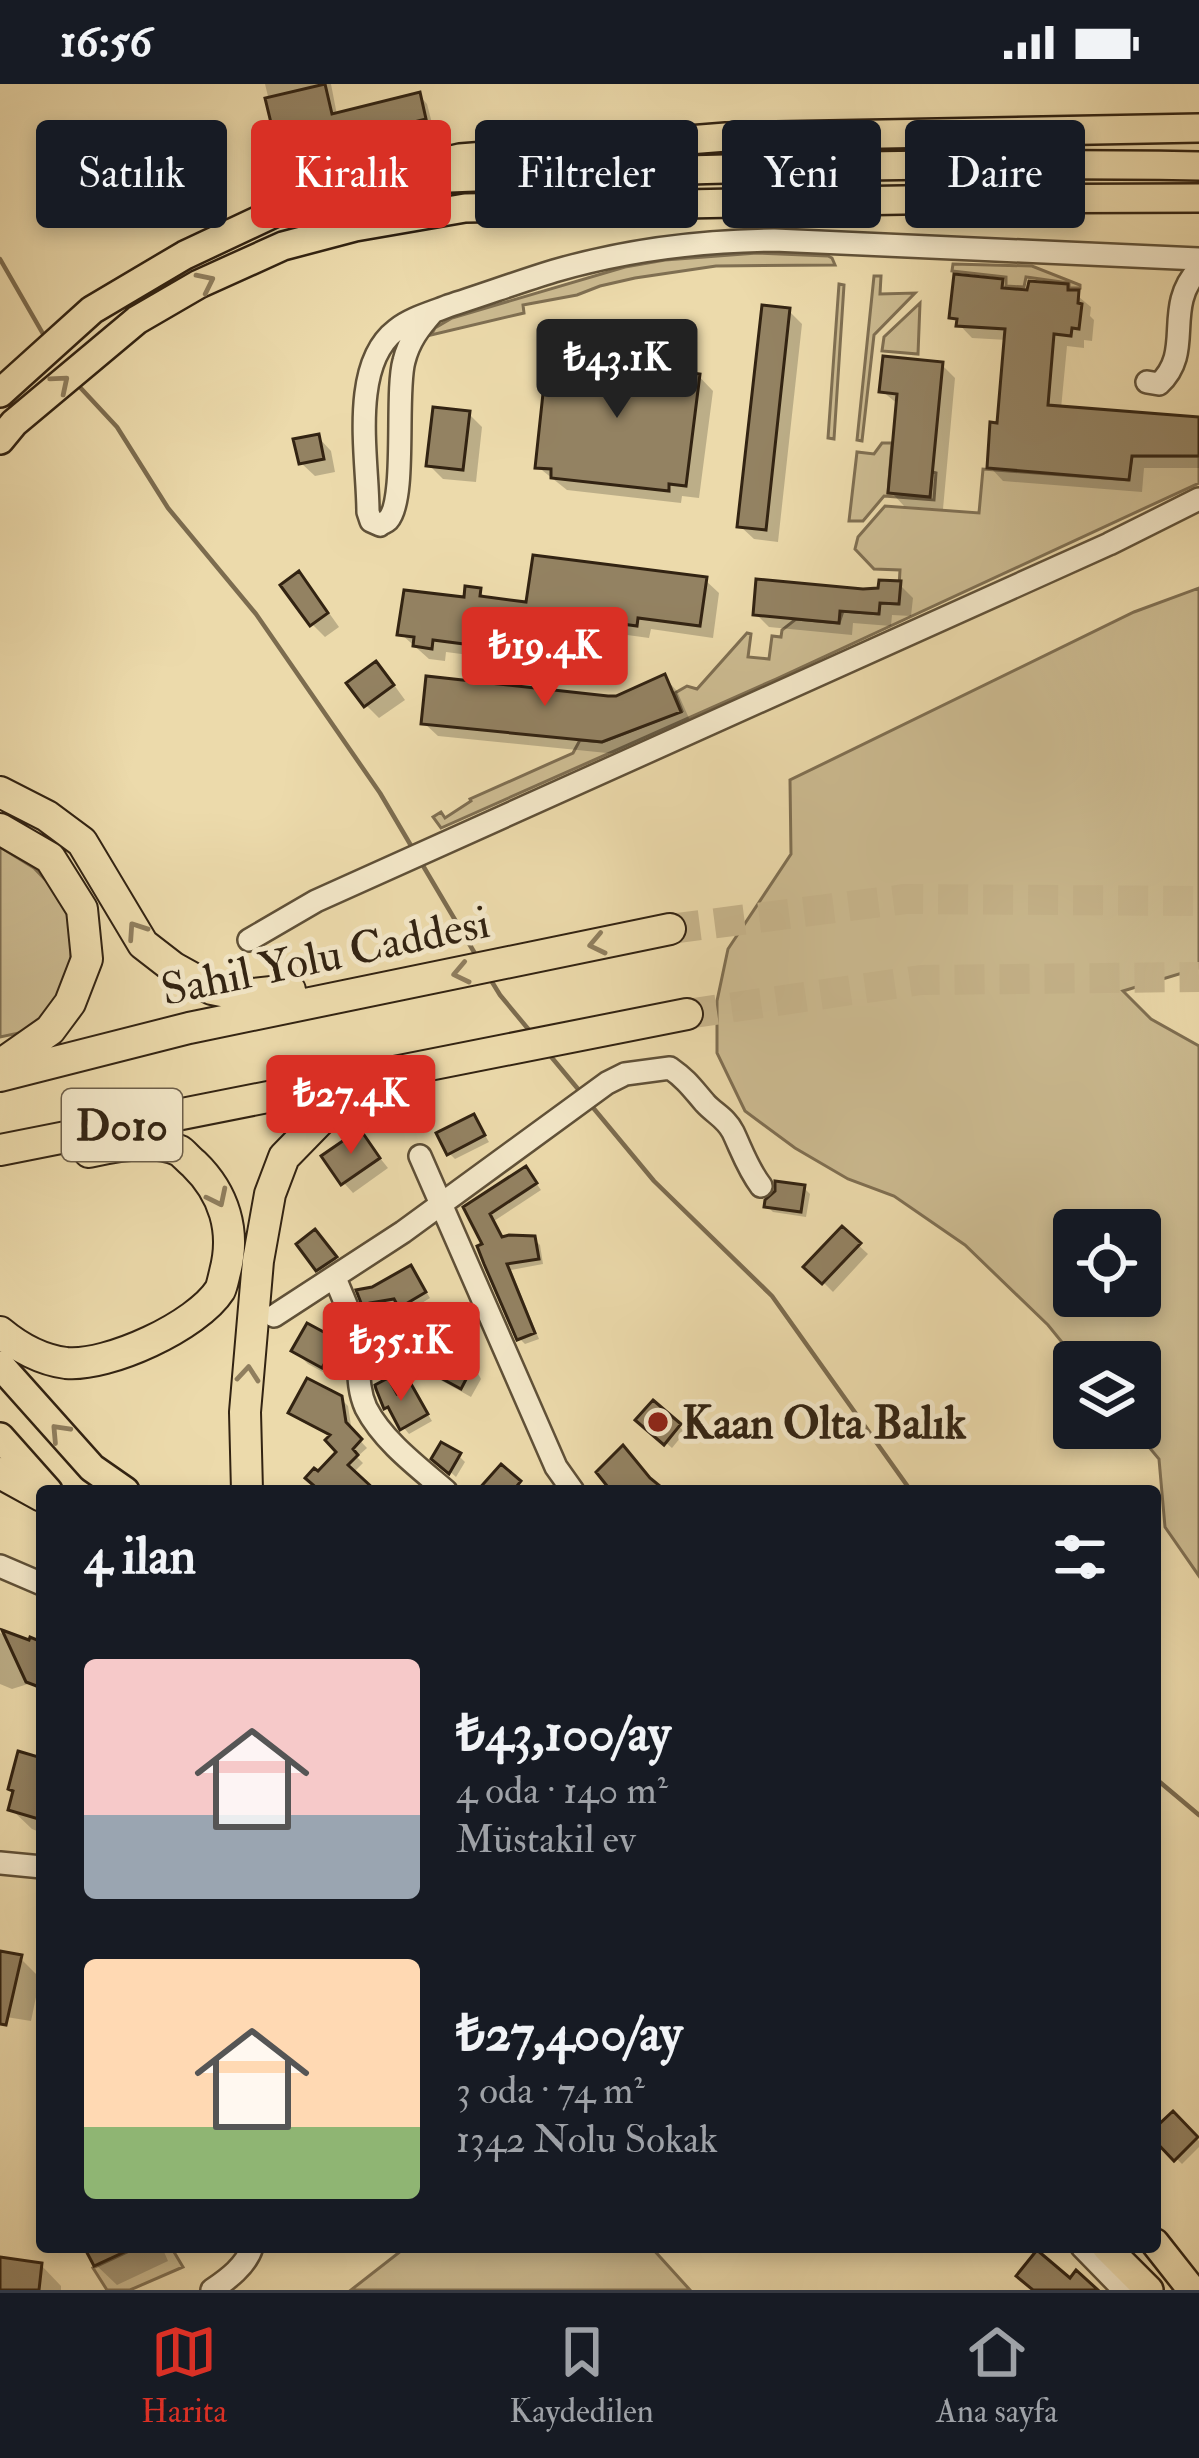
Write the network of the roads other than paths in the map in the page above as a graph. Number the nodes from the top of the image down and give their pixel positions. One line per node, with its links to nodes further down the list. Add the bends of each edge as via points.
1 (1199, 128): 2 (main road, via 726,137)
2 (451, 160)
3 (1199, 166): 4 (main road, via 941,164)
4 (451, 178)
5 (1199, 199): 12 (main road, one-way to 5, via 136,320 283,246 355,227 465,208)
6 (251, 224): 11 (main road, via 92,310)
7 (1199, 259): 9 (street, via 728,241 613,256)
8 (1199, 269): 10 (street, via 1180,297 1170,374)
9 (432, 313): 9 (street, via 391,333 368,379 368,512 380,525 393,511 404,357)
10 (1147, 382)
11 (0, 393)
12 (7, 432)
13 (1199, 499): 17 (street, via 316,902)
14 (0, 791): 18 (highway, one-way to 14, via 242,995 212,989 143,944 82,842)
15 (0, 829): 21 (highway, via 50,858 82,909 87,959 50,1030)
16 (670, 929): 18 (highway, Sahil Yolu Caddesi / D010, one-way to 18)
17 (249, 940)
18 (398, 986): 22 (highway, Sahil Yolu Caddesi / D010)
19 (687, 1014): 20 (highway, D010)
20 (475, 1056): 23 (highway, D010); 36 (highway, one-way to 20, via 245,1412 258,1261 284,1156 326,1114)
21 (0, 1064)
22 (0, 1076)
23 (0, 1150)
24 (420, 1156): 27 (street)
25 (0, 1160): 30 (highway, one-way to 30, via 145,1144 181,1152 211,1181 231,1250 221,1288 193,1318 106,1359 66,1363)
26 (761, 1186): 27 (street, via 725,1119 670,1068 607,1083)
27 (442, 1202): 28 (street); 38 (street)
28 (335, 1278): 29 (street); 37 (street, via 358,1343 367,1408)
29 (274, 1316)
30 (0, 1332)
31 (0, 1365): 35 (main road, one-way to 31)
32 (0, 1437): 34 (main road)
33 (0, 1473): 39 (highway)
34 (39, 1485)
35 (116, 1485)
36 (248, 1485)
37 (439, 1485)
38 (569, 1485)
39 (36, 1489)
40 (0, 1565): 41 (street)
41 (36, 1581)
42 (0, 1583): 43 (street)
43 (36, 1595)
44 (0, 1863): 45 (street)
45 (36, 1866)
46 (1161, 2251): 53 (main road)
47 (250, 2253): 50 (street)
48 (1088, 2253): 51 (street)
49 (1112, 2253): 52 (main road)
50 (212, 2290)
51 (1124, 2290)
52 (1148, 2290)
53 (1192, 2290)

